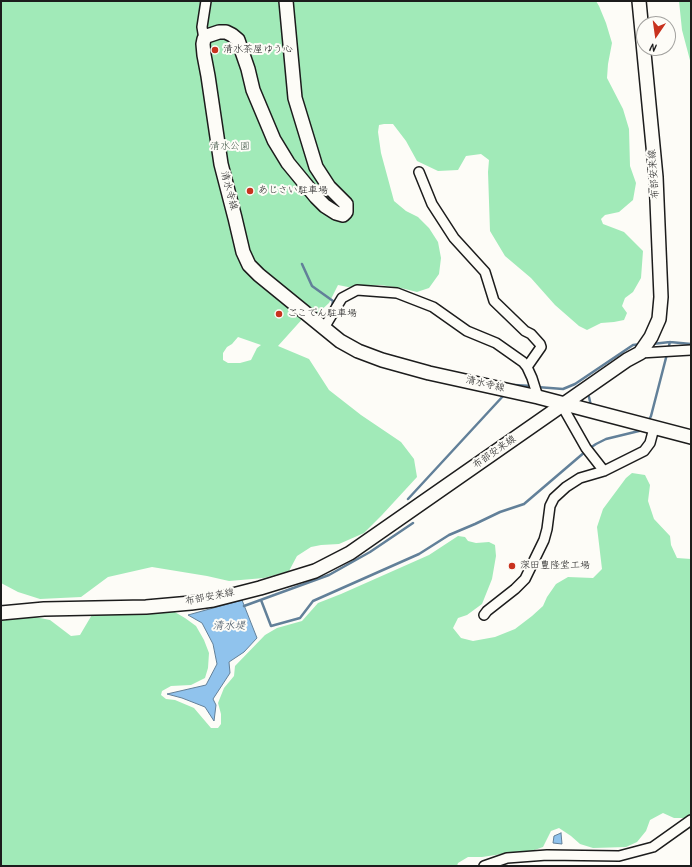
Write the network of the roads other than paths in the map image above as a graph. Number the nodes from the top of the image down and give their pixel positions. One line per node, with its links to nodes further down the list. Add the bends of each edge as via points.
1 (206, 1): 4 (street, via 202,27)
2 (286, 1): 4 (main road, via 295,98 316,167 329,187 346,204 346,212 343,215 325,206 316,197 288,163 274,140 252,90 238,40 226,32 219,32)
3 (639, 1): 8 (main road, 布部安来線, via 656,177 661,297 659,319)
4 (204, 39): 6 (main road, 清水寺線, via 204,55 221,164 243,252 259,275)
5 (419, 172): 9 (street, via 432,204 454,238 485,272 494,301 540,344 541,347)
6 (324, 328): 9 (street, via 342,298 357,290 397,293 433,307 467,331 496,343); 10 (main road, 清水寺線, via 358,351 382,360)
7 (691, 350): 8 (street)
8 (640, 353): 11 (main road, 布部安来線)
9 (527, 367): 10 (street)
10 (538, 398): 11 (main road, 清水寺線)
11 (564, 404): 12 (main road, 清水寺線); 14 (street, via 586,448); 15 (main road, 布部安来線, via 350,553 315,571 260,588 191,603)
12 (654, 428): 13 (main road, 清水寺線); 14 (street, via 650,443 644,451)
13 (691, 437)
14 (604, 471): 16 (street, via 580,478 554,498 550,506 544,540 525,579)
15 (1, 613)
16 (484, 615)
17 (691, 820): 18 (street, via 653,847 619,856 547,855 507,858)
18 (484, 866)

